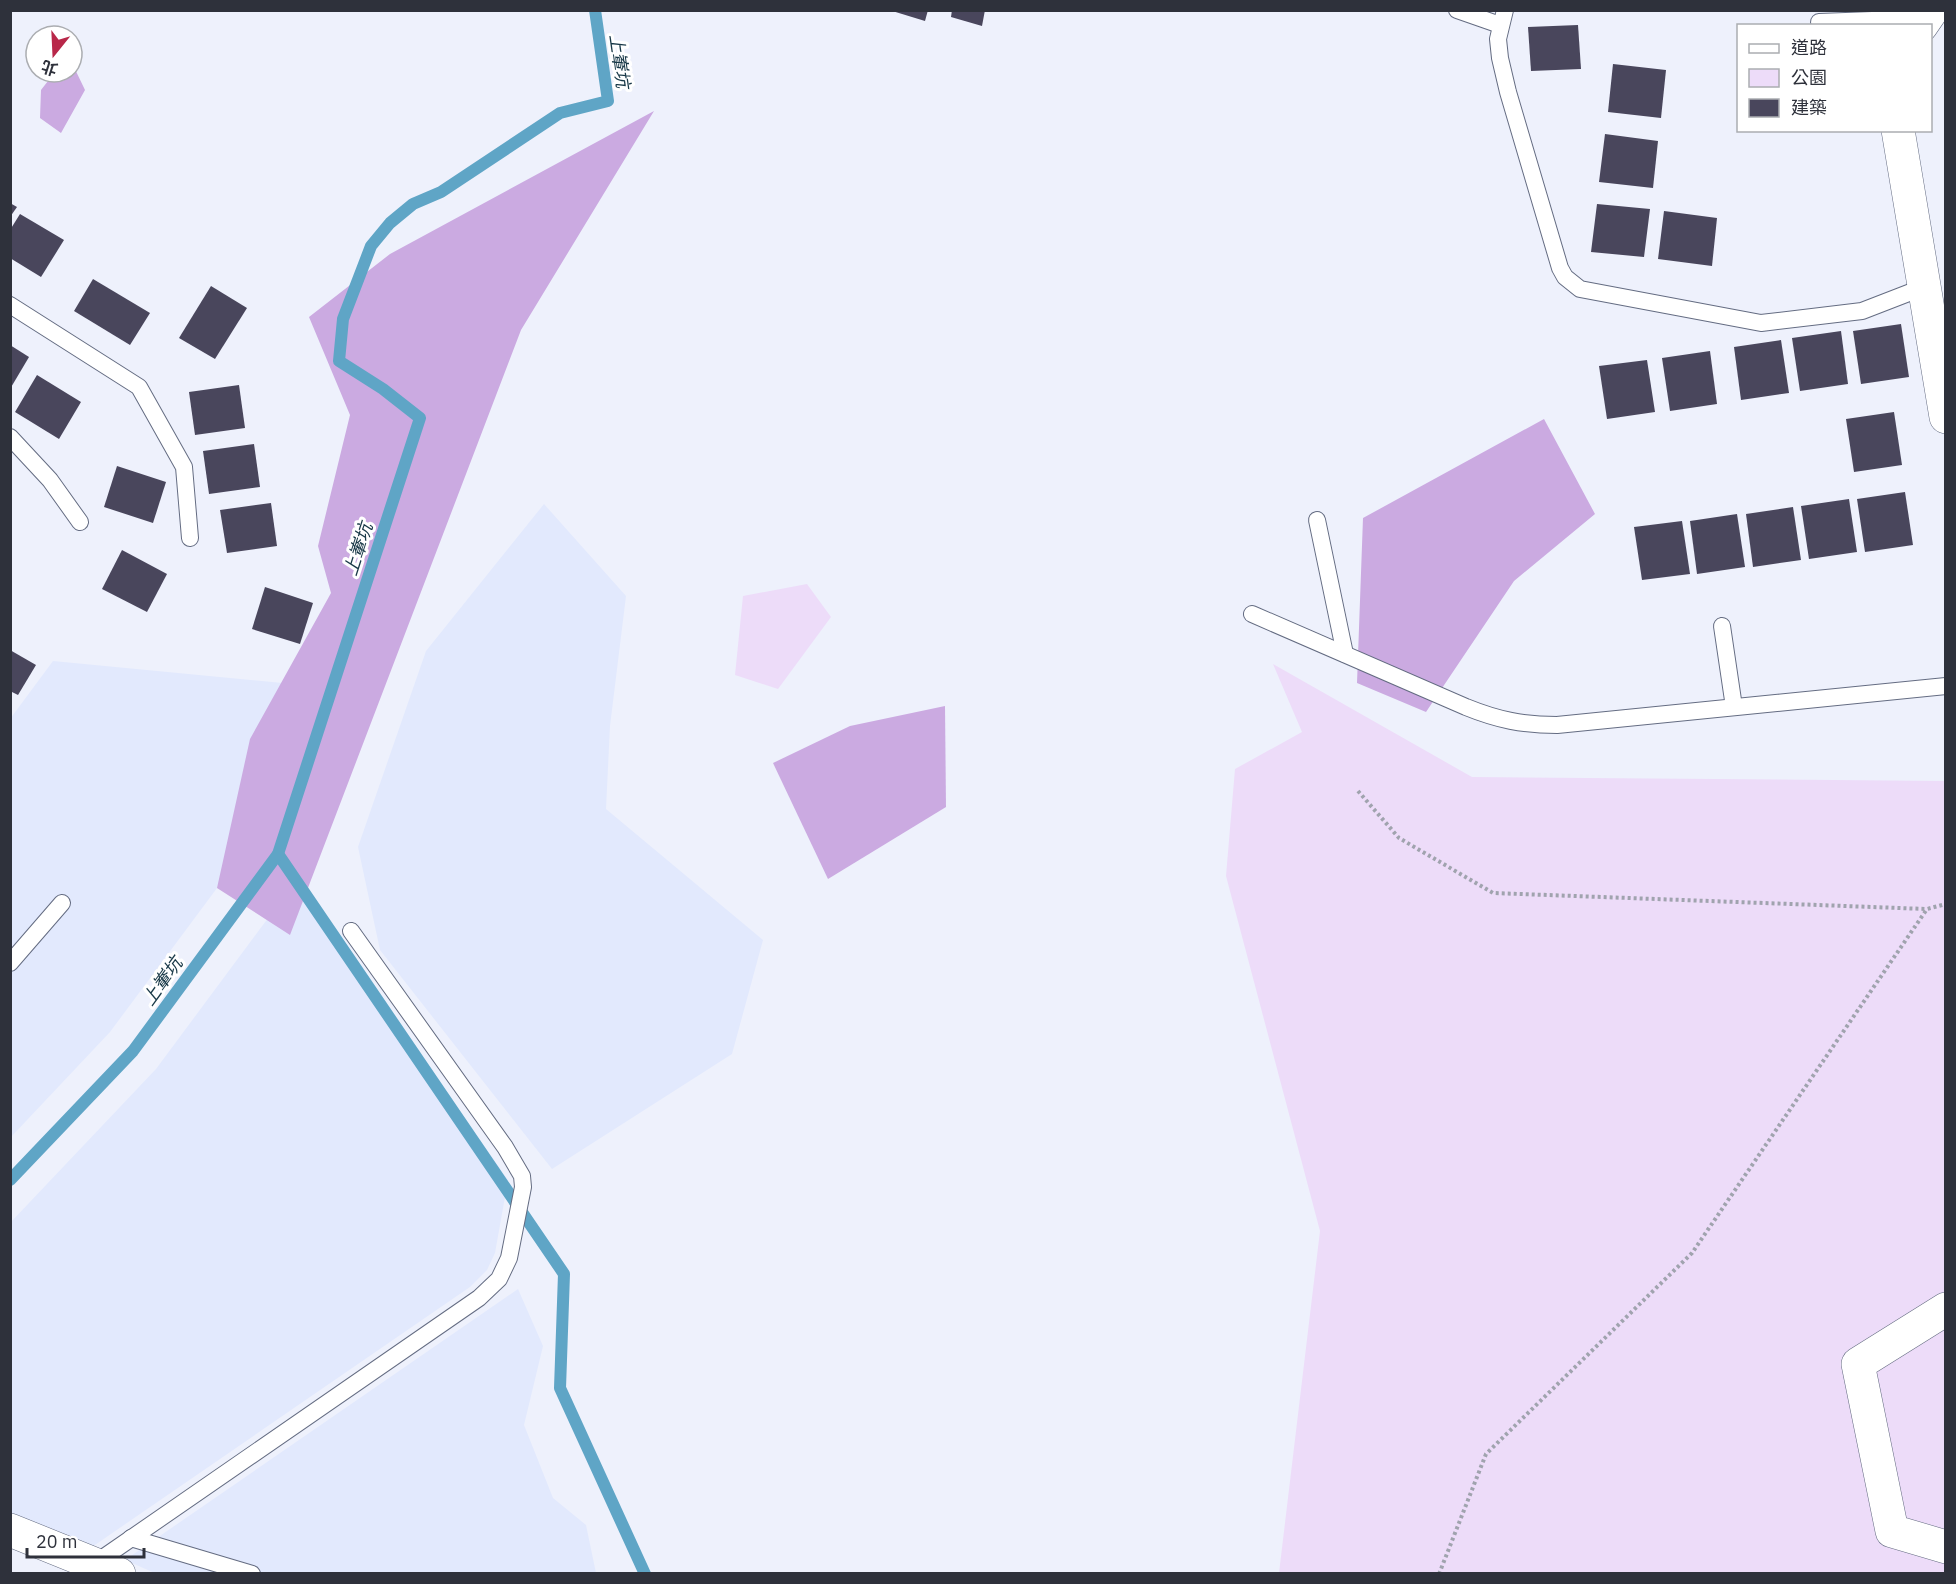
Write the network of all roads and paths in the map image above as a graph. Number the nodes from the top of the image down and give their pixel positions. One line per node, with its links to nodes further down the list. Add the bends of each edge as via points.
1 (1457, 10): 2 (lane)
2 (1503, 18): 6 (lane, via 1498,39 1508,92 1560,268 1580,289 1761,323 1862,311)
3 (1926, 18): 4 (lane)
4 (1819, 22)
5 (1898, 132): 6 (street)
6 (1924, 287): 8 (street)
7 (10, 305): 12 (lane, via 139,387 184,466)
8 (1946, 417)
9 (10, 436): 11 (lane, via 50,480)
10 (1317, 520): 15 (lane)
11 (80, 522)
12 (190, 538)
13 (1252, 614): 15 (lane)
14 (1722, 626): 17 (lane)
15 (1345, 654): 17 (lane, via 1497,719 1532,725)
16 (1946, 686): 17 (lane)
17 (1734, 707)
18 (1358, 791): 21 (path, via 1399,838 1493,893)
19 (62, 903): 23 (lane)
20 (1946, 904): 21 (path)
21 (1927, 909): 30 (path, via 1692,1253 1486,1454)
22 (351, 931): 26 (lane, via 522,1176 509,1258 499,1279 480,1298)
23 (10, 963)
24 (1946, 1309): 27 (street, via 1858,1364 1892,1531)
25 (10, 1530): 28 (street)
26 (131, 1538): 28 (lane); 29 (lane)
27 (1946, 1547)
28 (106, 1569)
29 (252, 1574)
30 (1439, 1574)

